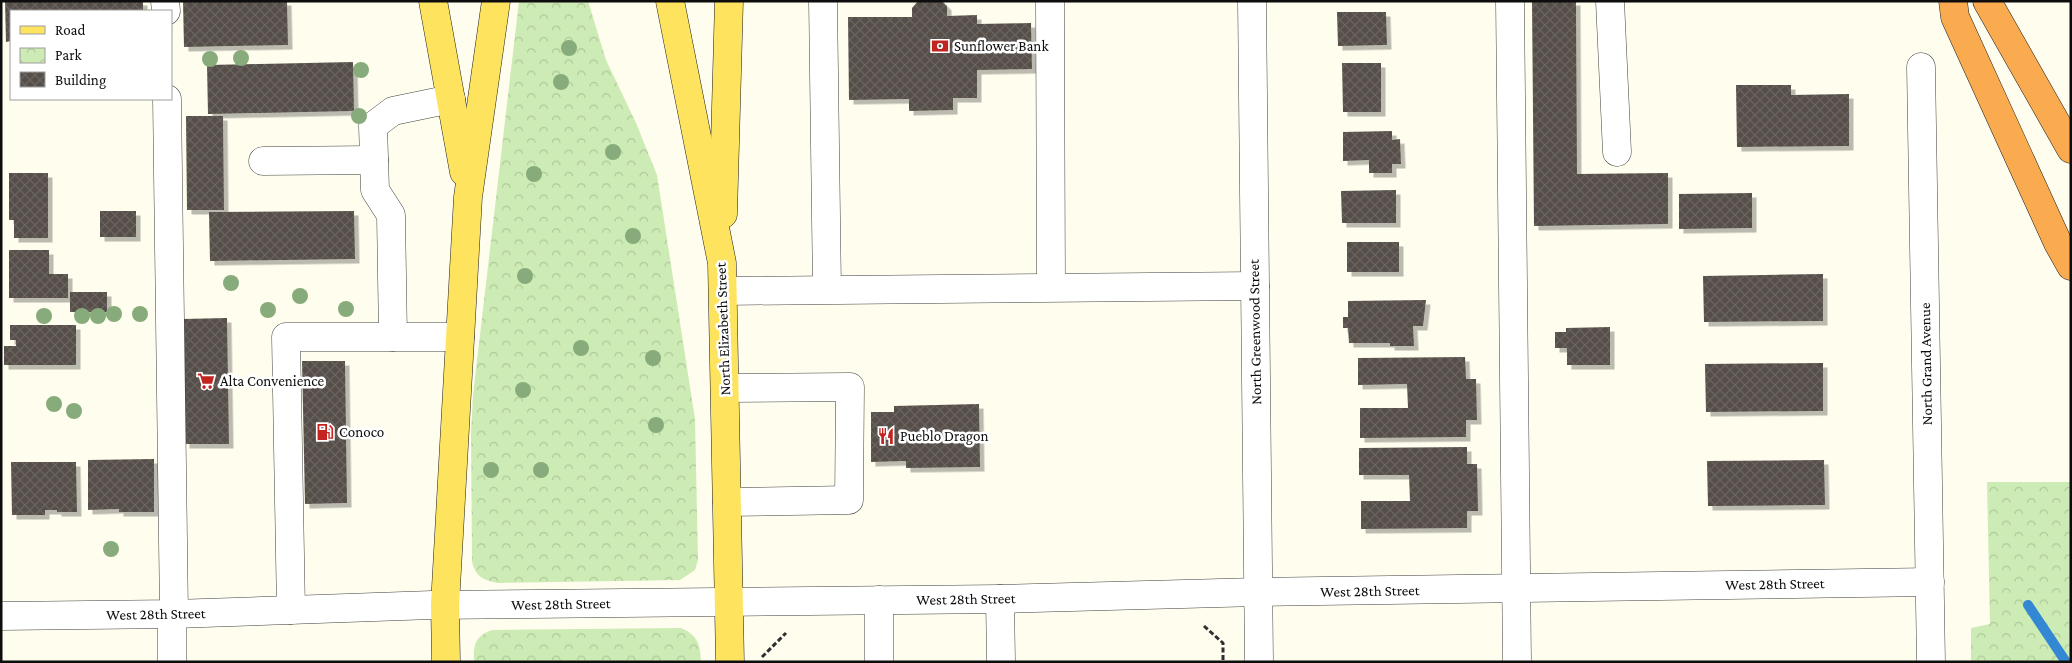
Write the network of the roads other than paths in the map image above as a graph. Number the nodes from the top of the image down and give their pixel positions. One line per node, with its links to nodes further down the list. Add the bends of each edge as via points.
1 (433, 1): 14 (main road)
2 (496, 1): 19 (main road)
3 (670, 1): 20 (main road, North Elizabeth Street)
4 (730, 1): 20 (main road)
5 (823, 1): 24 (street)
6 (1050, 1): 22 (street)
7 (1252, 1): 23 (street, North Greenwood Street)
8 (1510, 1): 31 (street)
9 (1610, 1): 16 (street)
10 (1953, 1): 21 (highway, via 1955,17)
11 (1987, 1): 15 (highway)
12 (1921, 67): 30 (street, North Grand Avenue)
13 (167, 100): 38 (street)
14 (451, 100): 17 (street, via 393,111 373,126); 19 (main road)
15 (2071, 149)
16 (1617, 152)
17 (374, 160): 18 (street); 26 (street, via 375,190 391,215)
18 (263, 161)
19 (468, 197): 27 (main road)
20 (722, 263): 25 (main road, North Elizabeth Street)
21 (2071, 266)
22 (1052, 286): 23 (street); 24 (street)
23 (1254, 286): 32 (street, North Greenwood Street)
24 (827, 289): 25 (street)
25 (723, 291): 28 (main road, North Elizabeth Street)
26 (393, 338): 27 (street); 37 (street, via 286,338)
27 (460, 338): 36 (main road)
28 (725, 388): 29 (main road, North Elizabeth Street); 29 (street, via 850,387 849,500)
29 (727, 502): 35 (main road, North Elizabeth Street)
30 (1930, 582): 31 (street, West 28th Street); 47 (street, North Grand Avenue)
31 (1516, 589): 32 (street, West 28th Street); 46 (street)
32 (1258, 592): 33 (street, West 28th Street); 45 (street, North Greenwood Street)
33 (1000, 598): 34 (street, West 28th Street); 44 (street)
34 (878, 600): 35 (street, West 28th Street); 43 (street)
35 (729, 602): 36 (street, West 28th Street); 42 (main road, North Elizabeth Street)
36 (445, 605): 37 (street, West 28th Street); 41 (main road)
37 (291, 610): 38 (street, West 28th Street)
38 (173, 614): 39 (street, West 28th Street); 40 (street)
39 (1, 616)
40 (172, 662)
41 (446, 662)
42 (730, 662)
43 (879, 662)
44 (1001, 662)
45 (1259, 662)
46 (1517, 662)
47 (1931, 662)

